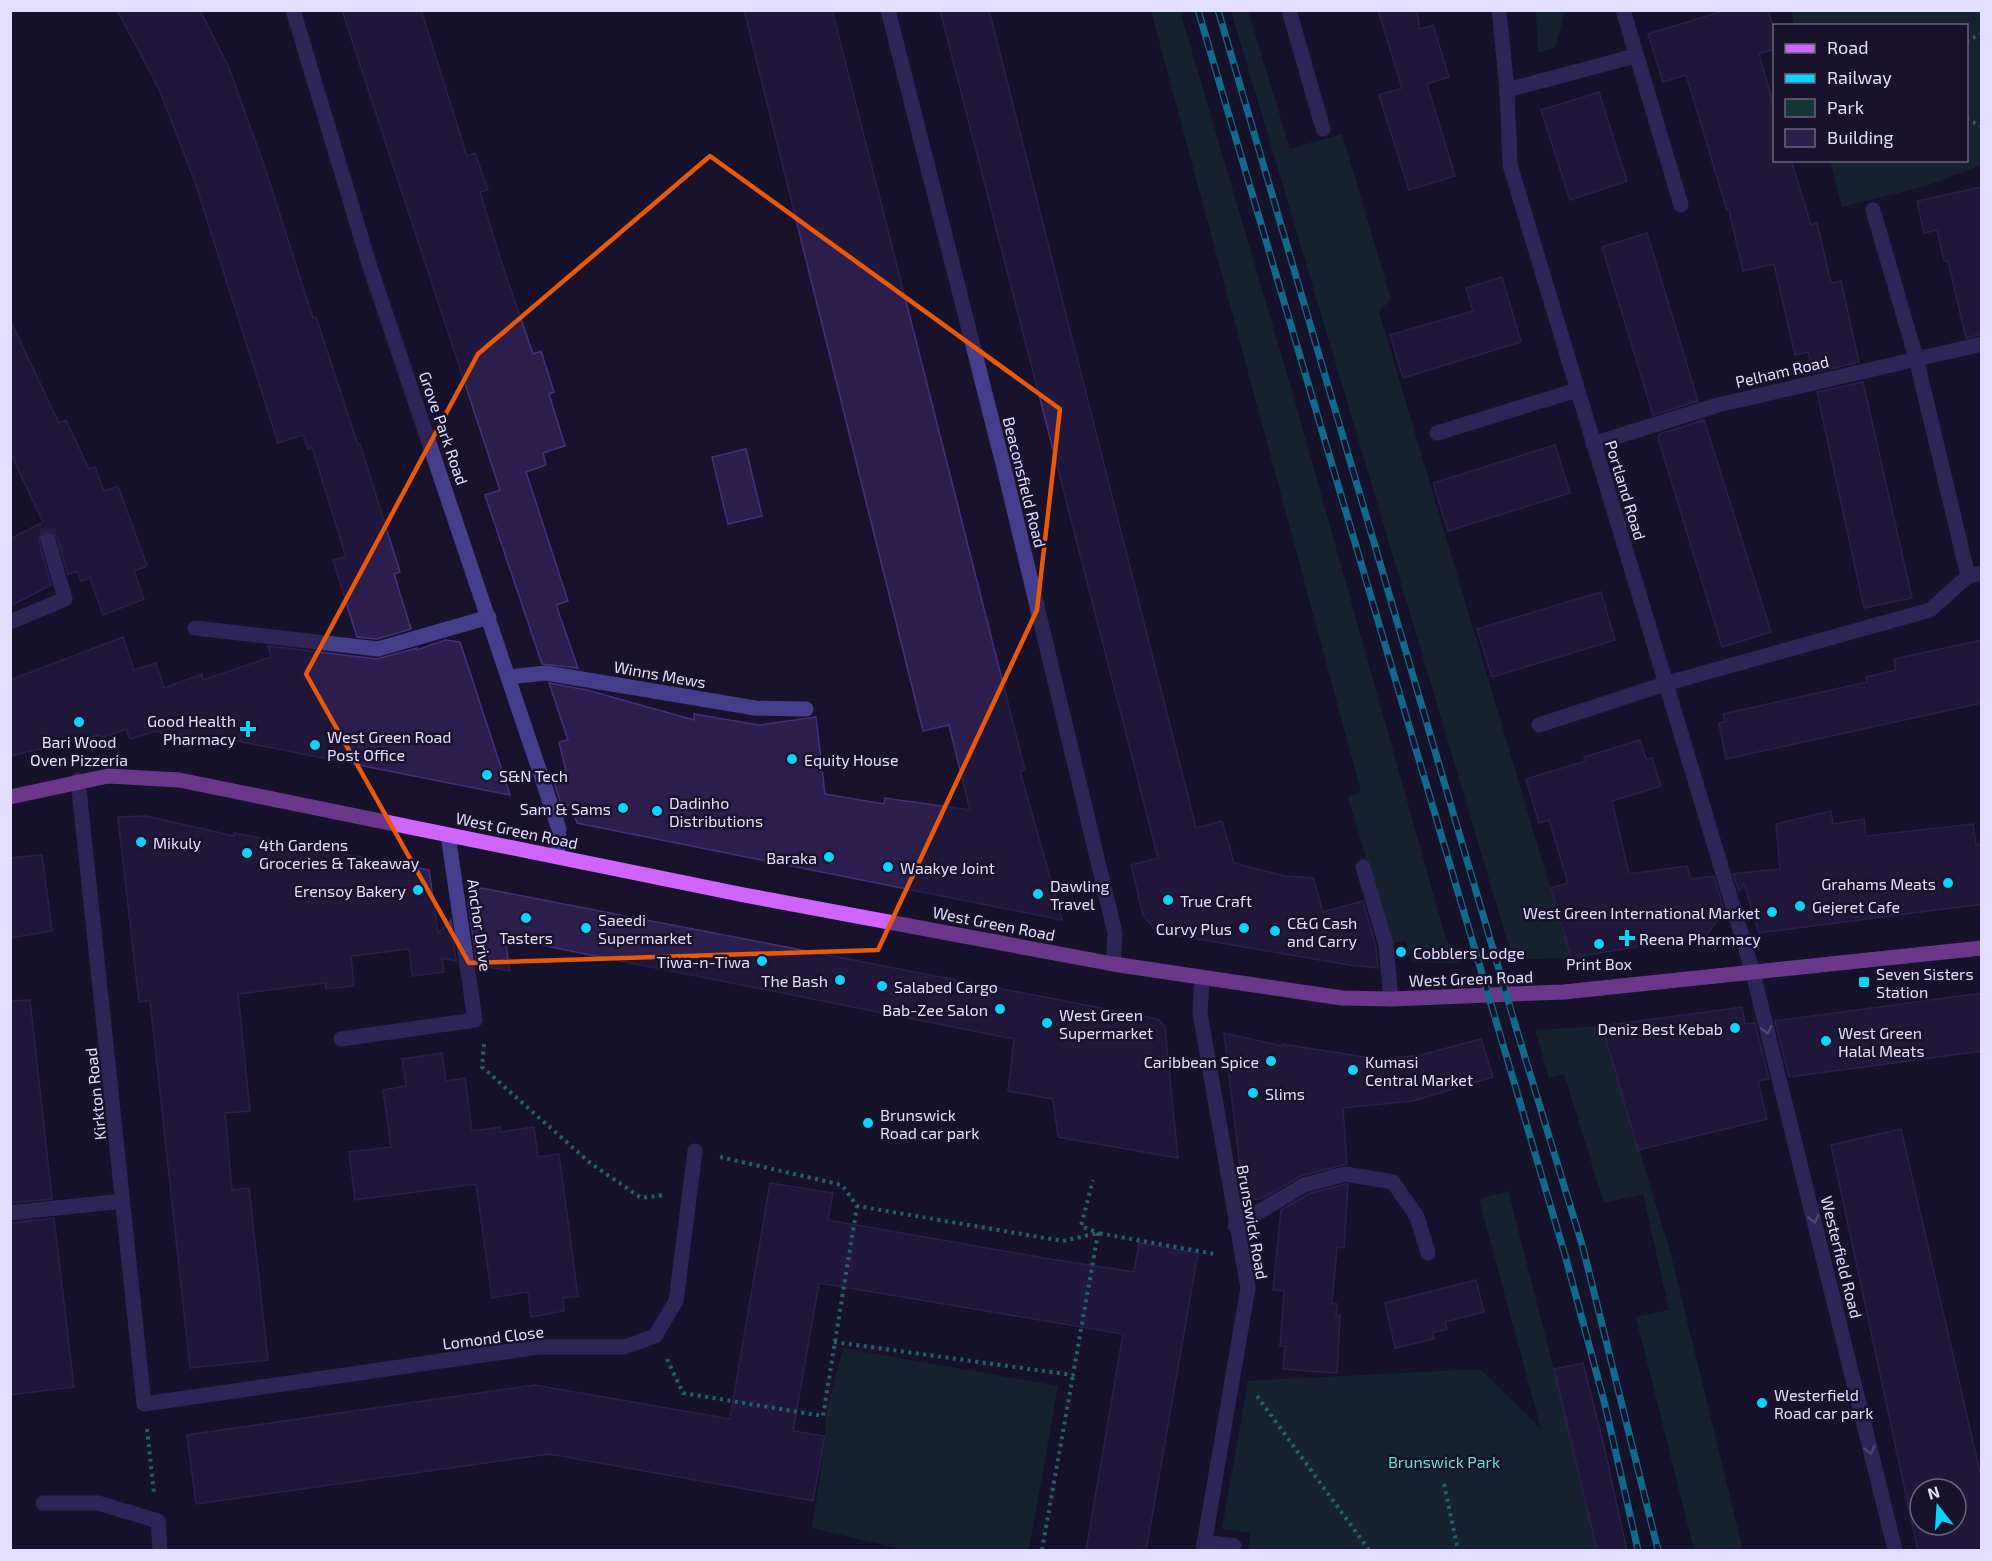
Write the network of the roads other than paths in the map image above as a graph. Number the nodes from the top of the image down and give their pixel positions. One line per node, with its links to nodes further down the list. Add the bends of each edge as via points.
1 (293, 10): 18 (street, Grove Park Road, via 370,267)
2 (888, 10): 31 (street, Beaconsfield Road, via 1008,484 1115,933)
3 (1289, 10): 8 (street)
4 (1499, 10): 7 (street, Portland Road)
5 (1623, 10): 6 (street)
6 (1635, 56): 7 (street); 9 (street)
7 (1507, 90): 13 (street, Portland Road, via 1510,165)
8 (1323, 129)
9 (1681, 205)
10 (1873, 210): 12 (street)
11 (1982, 344): 12 (street, Pelham Road)
12 (1916, 358): 15 (street, Pelham Road, via 1718,405); 17 (street)
13 (1577, 390): 14 (street); 15 (street, Portland Road)
14 (1437, 433)
15 (1593, 444): 22 (street, Portland Road)
16 (48, 540): 19 (street, via 64,599)
17 (1975, 575): 22 (street, via 1930,610)
18 (489, 617): 20 (street, via 378,649); 21 (street, Grove Park Road)
19 (10, 622)
20 (195, 628)
21 (508, 677): 23 (street, Winns Mews, via 546,673 755,708); 28 (street, Grove Park Road, via 559,829)
22 (1668, 683): 24 (street); 32 (street, Portland Road)
23 (806, 710)
24 (1539, 725)
25 (78, 780): 26 (main road, West Green Road); 27 (main road, West Green Road, via 108,776 179,780); 37 (street, Kirkton Road)
26 (10, 797)
27 (448, 835): 28 (main road, West Green Road); 35 (street, Anchor Drive, via 475,1020)
28 (557, 857): 31 (main road, West Green Road)
29 (1363, 867): 34 (street, via 1386,945)
30 (1982, 948): 32 (main road, West Green Road)
31 (1113, 964): 33 (main road, West Green Road)
32 (1753, 973): 34 (main road, West Green Road, via 1564,992); 46 (street, Westerfield Road, one-way to 46)
33 (1202, 979): 34 (main road, West Green Road, via 1342,998); 39 (street, Brunswick Road, via 1200,1013)
34 (1391, 999)
35 (340, 1039)
36 (695, 1151): 41 (street, Lomond Close, via 676,1301 655,1336 624,1347 538,1347)
37 (123, 1202): 38 (street); 41 (street, Kirkton Road)
38 (10, 1214)
39 (1235, 1226): 40 (street, via 1304,1185 1345,1174 1393,1182 1417,1217); 43 (street, Brunswick Road, via 1248,1288)
40 (1428, 1252)
41 (144, 1404)
42 (43, 1503): 45 (street, via 98,1503 158,1521)
43 (1203, 1546): 44 (street, Brunswick Road)
44 (1234, 1546)
45 (160, 1551)
46 (1895, 1551)

